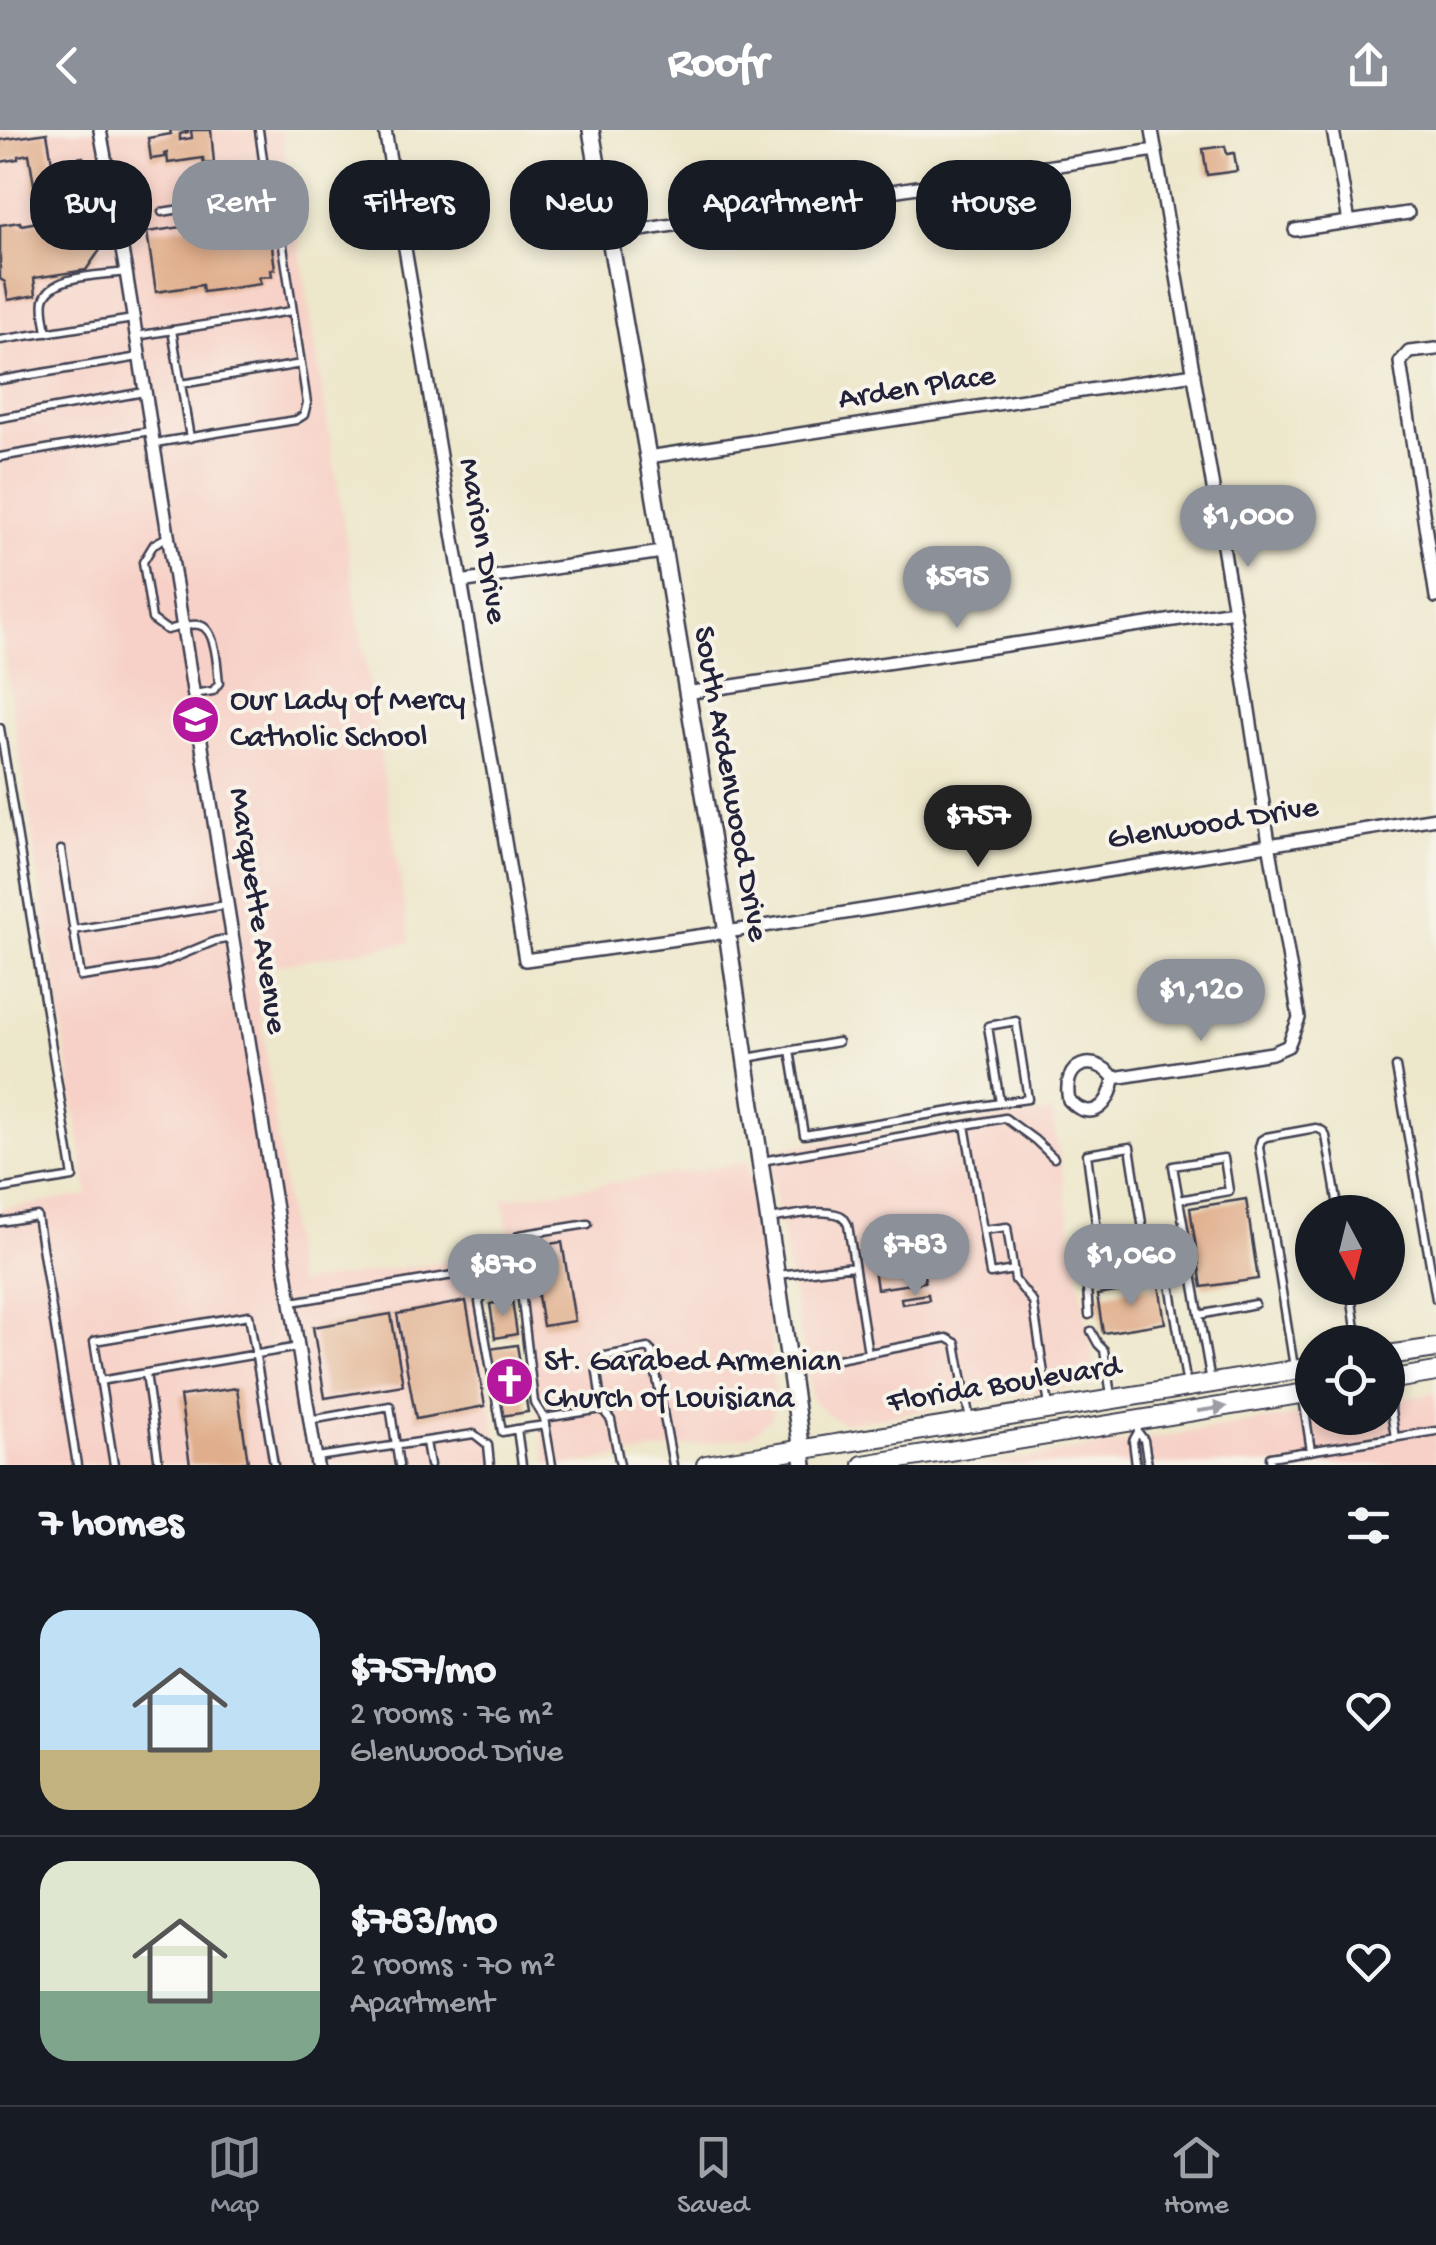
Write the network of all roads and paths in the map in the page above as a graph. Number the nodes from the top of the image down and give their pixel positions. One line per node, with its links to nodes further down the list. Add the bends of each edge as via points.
1 (100, 130): 18 (street, Marquette Avenue)
2 (258, 130): 8 (lane)
3 (385, 130): 39 (street, Marion Drive)
4 (591, 130): 9 (street, South Ardenwood Drive)
5 (1152, 130): 7 (street)
6 (1333, 130): 13 (street)
7 (1155, 150): 14 (street); 28 (street)
8 (263, 160)
9 (596, 160)
10 (172, 210): 11 (lane)
11 (162, 212)
12 (1408, 213): 13 (street)
13 (1350, 222): 15 (street)
14 (648, 229)
15 (1296, 230)
16 (283, 250): 19 (lane)
17 (612, 250): 36 (street, South Ardenwood Drive)
18 (126, 272): 20 (street, Marquette Avenue); 22 (lane, via 50,288 43,305)
19 (292, 310): 21 (lane); 27 (lane)
20 (133, 320): 22 (lane); 23 (street, Marquette Avenue)
21 (172, 330): 23 (lane); 30 (lane)
22 (48, 333): 24 (lane)
23 (136, 336): 26 (street, Marquette Avenue)
24 (0, 340)
25 (1436, 348): 40 (street, via 1409,352 1400,362)
26 (139, 358): 29 (lane); 31 (street, Marquette Avenue)
27 (301, 364): 30 (lane); 34 (lane, via 304,415)
28 (1194, 374): 36 (street, Arden Place); 41 (street)
29 (0, 380)
30 (181, 384): 34 (lane)
31 (144, 392): 32 (lane); 33 (street, Marquette Avenue)
32 (0, 418)
33 (152, 438): 34 (lane); 35 (lane); 37 (street, Marquette Avenue)
34 (190, 438)
35 (0, 457)
36 (648, 457): 38 (street, South Ardenwood Drive)
37 (167, 538): 42 (street, Marquette Avenue); 42 (lane, via 143,562 152,619 167,630)
38 (662, 552): 39 (street); 43 (street, South Ardenwood Drive)
39 (460, 582): 53 (street, Marion Drive)
40 (1436, 597)
41 (1234, 610): 43 (street); 47 (street)
42 (183, 627): 44 (street, Marquette Avenue); 44 (lane, via 198,624 212,635 219,683 213,691)
43 (686, 692): 51 (street, South Ardenwood Drive)
44 (192, 694): 49 (street, Marquette Avenue)
45 (0, 728): 63 (lane, via 73,1177)
46 (1436, 818): 47 (street, Glenwood Drive)
47 (1269, 843): 51 (street, Glenwood Drive); 58 (street, via 1299,1018 1288,1046)
48 (61, 850): 50 (lane)
49 (227, 904): 50 (lane); 52 (street, Marquette Avenue)
50 (73, 930): 52 (lane, via 81,977 155,966)
51 (727, 932): 53 (street, Glenwood Drive); 56 (street, South Ardenwood Drive)
52 (232, 938): 76 (street, Marquette Avenue)
53 (525, 960)
54 (838, 1042): 55 (lane)
55 (790, 1050): 56 (lane); 59 (lane, via 804,1134)
56 (746, 1058): 62 (street, South Ardenwood Drive)
57 (1396, 1067): 75 (lane)
58 (1114, 1078): 58 (street, via 1101,1107 1085,1110 1070,1100 1068,1080 1076,1069 1096,1064)
59 (1000, 1104): 59 (lane, via 1028,1099 1016,1022 988,1026)
60 (965, 1125): 61 (lane, via 1005,1118); 62 (lane); 69 (lane)
61 (1054, 1158)
62 (761, 1161): 66 (street, South Ardenwood Drive)
63 (0, 1189)
64 (1336, 1195): 80 (lane, via 1322,1130 1260,1140)
65 (1178, 1200): 65 (lane, via 1173,1166 1224,1158 1229,1192); 79 (lane)
66 (770, 1219): 71 (lane, via 843,1217); 74 (street, South Ardenwood Drive)
67 (0, 1222): 114 (lane, via 36,1216)
68 (588, 1224): 100 (lane, via 516,1240 534,1402)
69 (983, 1230): 73 (lane, via 1007,1226); 73 (lane, via 990,1274)
70 (486, 1250): 72 (lane)
71 (854, 1266): 74 (lane); 84 (lane)
72 (488, 1269): 76 (lane); 104 (lane, via 490,1284 479,1302 502,1432)
73 (1014, 1270): 98 (lane, via 1034,1302)
74 (778, 1275): 87 (street, South Ardenwood Drive)
75 (1436, 1300)
76 (291, 1302): 82 (street, Marquette Avenue)
77 (1255, 1304): 79 (lane)
78 (1089, 1315): 94 (lane, via 1087,1288 1102,1261 1086,1154 1130,1148 1144,1236 1169,1278)
79 (1199, 1315): 93 (lane)
80 (1295, 1326)
81 (1092, 1331): 96 (lane, via 1104,1350)
82 (299, 1347): 86 (lane); 99 (street, Marquette Avenue)
83 (1436, 1348): 85 (main road)
84 (868, 1353): 87 (lane); 101 (lane, via 953,1340)
85 (1405, 1353)
86 (256, 1354): 90 (lane); 92 (lane, via 249,1315 94,1341); 117 (lane)
87 (792, 1368): 112 (street, South Ardenwood Drive)
88 (1295, 1370): 93 (main road, Florida Boulevard)
89 (1436, 1372): 91 (main road)
90 (146, 1373): 92 (lane); 116 (lane)
91 (1405, 1377)
92 (100, 1381): 115 (lane)
93 (1211, 1384): 94 (main road, Florida Boulevard)
94 (1187, 1388): 96 (main road, Florida Boulevard)
95 (1295, 1395): 103 (main road, Florida Boulevard, one-way to 95)
96 (1112, 1399): 98 (main road, Florida Boulevard); 102 (main road)
97 (602, 1408): 100 (lane); 123 (lane); 124 (lane, via 595,1358 648,1348)
98 (1050, 1410): 101 (main road, Florida Boulevard)
99 (310, 1420): 110 (lane, via 390,1406); 113 (street, Marquette Avenue)
100 (545, 1421): 104 (lane); 122 (lane)
101 (970, 1422): 112 (main road, Florida Boulevard)
102 (1116, 1424): 103 (main road, Florida Boulevard); 126 (main road, Florida Boulevard)
103 (1137, 1426): 127 (lane); 128 (lane)
104 (517, 1429): 121 (lane)
105 (1436, 1431): 108 (lane)
106 (1311, 1435): 111 (lane)
107 (1396, 1435): 108 (lane)
108 (1396, 1438): 111 (lane)
109 (426, 1441): 110 (lane); 119 (lane); 120 (lane, via 474,1434 488,1444)
110 (396, 1446): 113 (lane); 118 (lane)
111 (1312, 1451): 129 (lane, via 1270,1458)
112 (803, 1457): 125 (main road, Florida Boulevard)
113 (317, 1461)
114 (76, 1465)
115 (114, 1465)
116 (159, 1465)
117 (274, 1465)
118 (398, 1465)
119 (430, 1465)
120 (490, 1465)
121 (522, 1465)
122 (552, 1465)
123 (620, 1465)
124 (673, 1465)
125 (706, 1465)
126 (863, 1465)
127 (1136, 1465)
128 (1148, 1465)
129 (1271, 1465)

